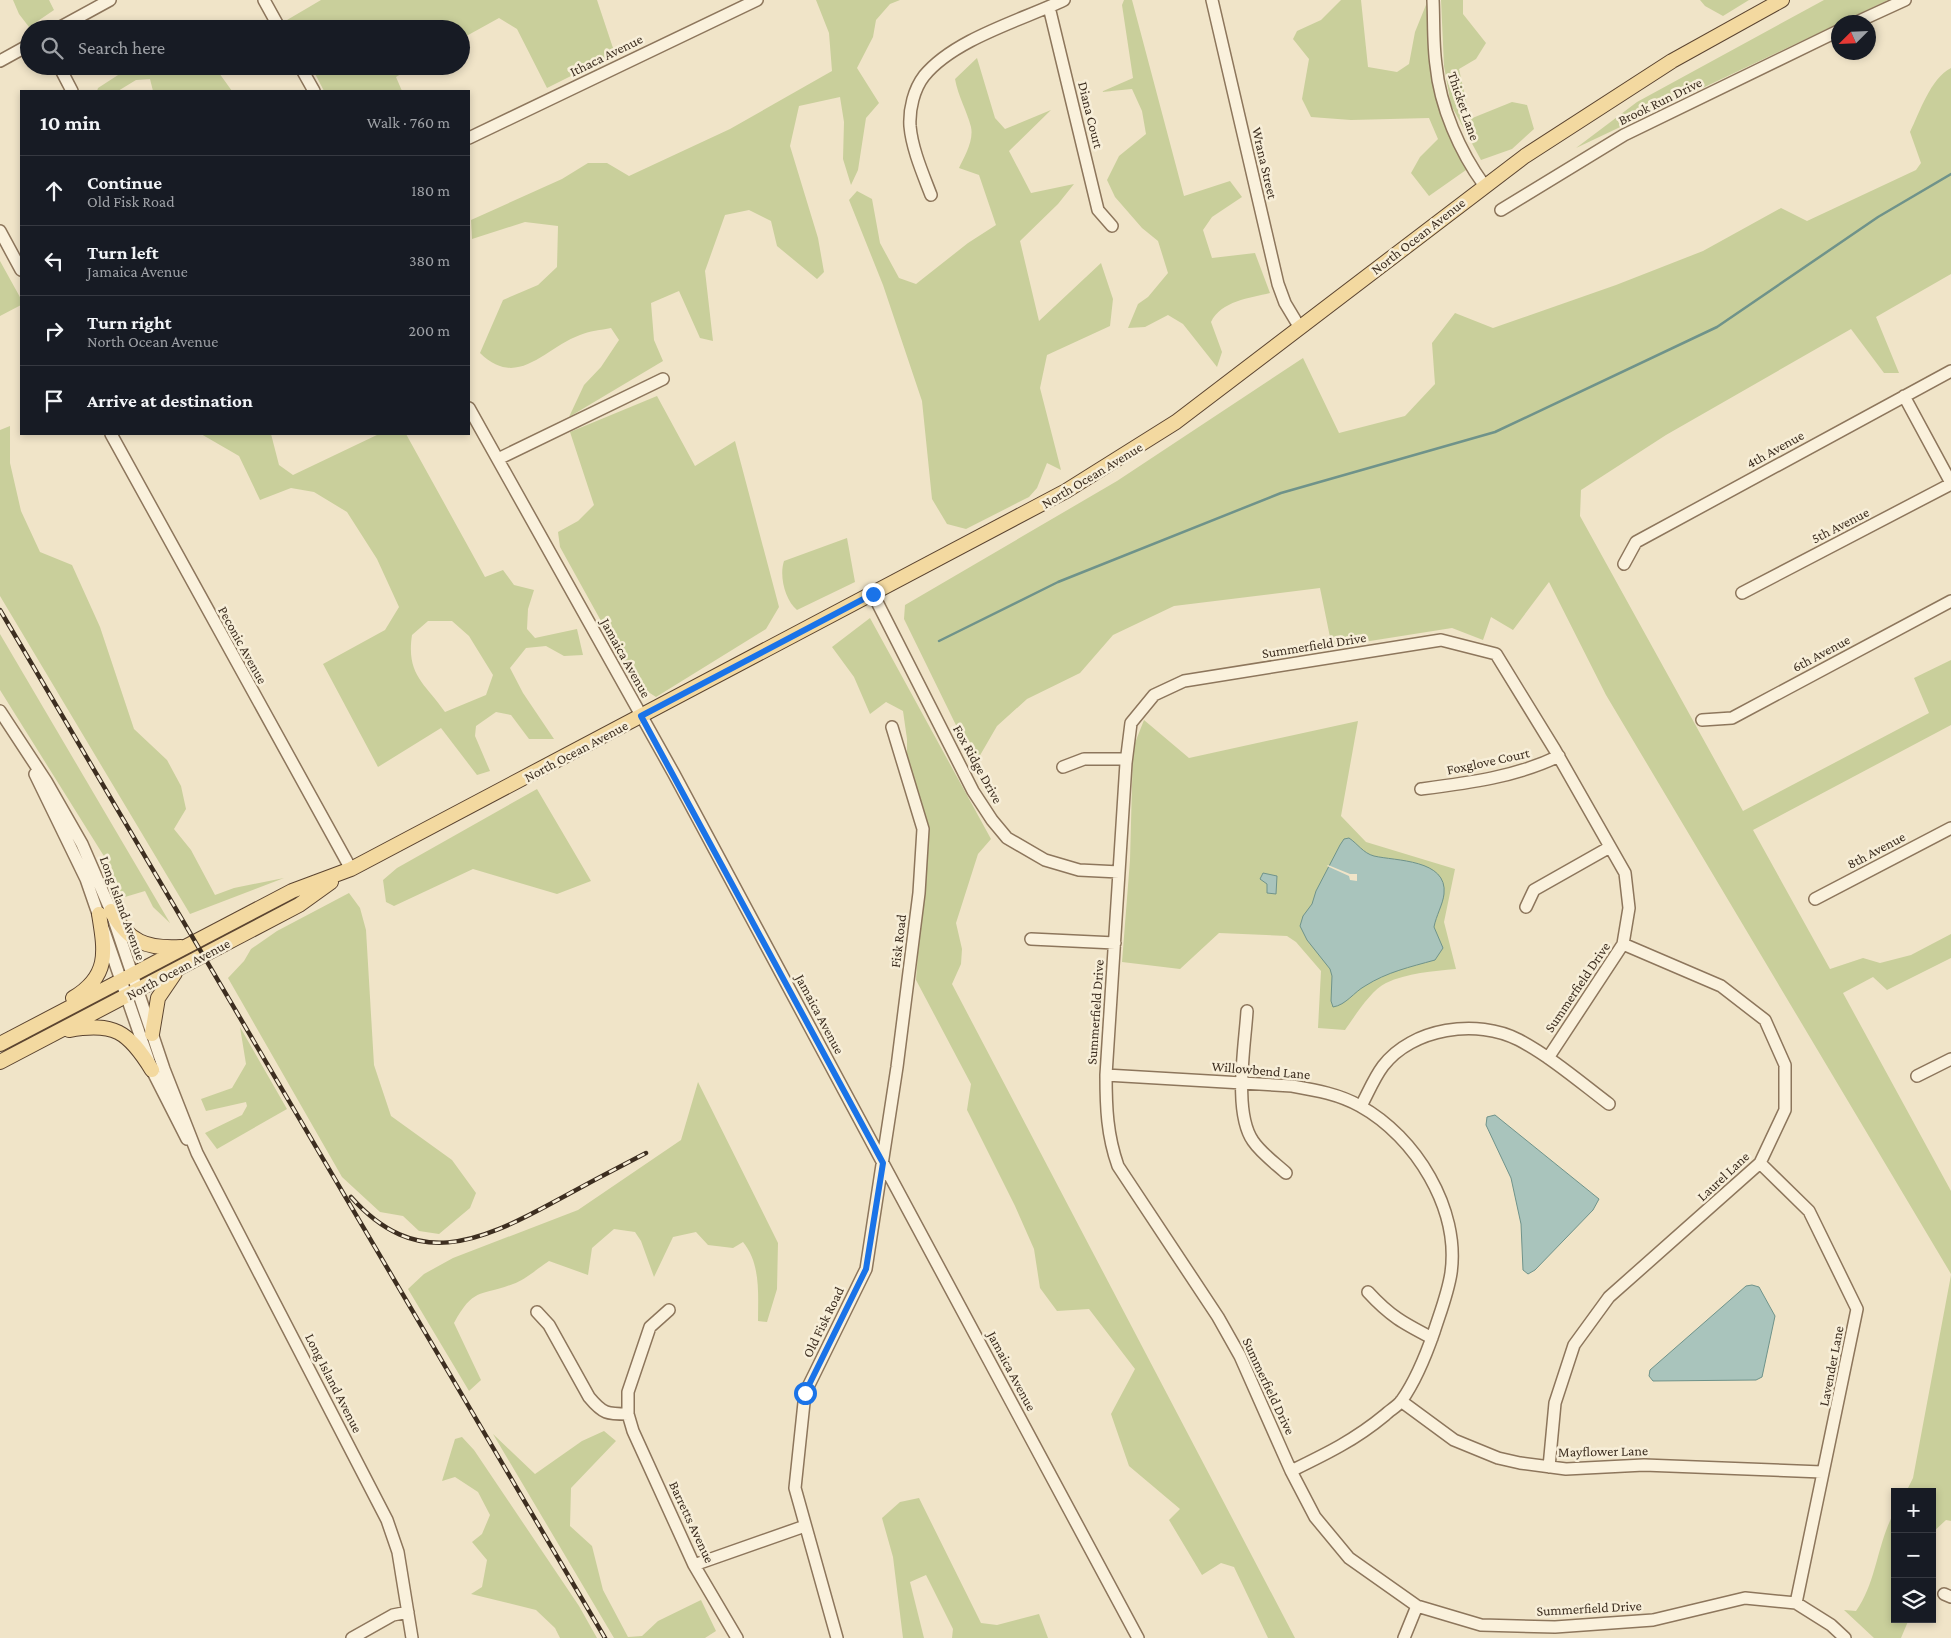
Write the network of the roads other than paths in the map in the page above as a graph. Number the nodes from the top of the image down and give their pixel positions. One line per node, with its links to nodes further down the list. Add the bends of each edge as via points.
1 (110, 0): 11 (street)
2 (264, 0): 12 (street)
3 (757, 0): 20 (street, Ithaca Avenue)
4 (1064, 0): 9 (street)
5 (1212, 0): 27 (street, Wrana Street, via 1278,284)
6 (1433, 0): 21 (street, Thicket Lane, via 1436,66 1444,99 1455,132)
7 (1782, 0): 21 (main road, North Ocean Avenue, via 1672,61)
8 (1905, 0): 10 (street)
9 (1049, 7): 22 (street, via 976,39 936,64 924,76 915,94 910,126); 24 (street, Diana Court, via 1098,210)
10 (1872, 15)
11 (73, 20)
12 (275, 20)
13 (1831, 34): 23 (street, Brook Run Drive, via 1624,135)
14 (20, 50): 15 (street)
15 (0, 61)
16 (64, 75): 18 (street)
17 (305, 75): 19 (street)
18 (71, 90)
19 (313, 90)
20 (470, 138)
21 (1484, 185): 27 (main road, North Ocean Avenue)
22 (931, 195)
23 (1501, 210)
24 (1112, 226)
25 (0, 231): 26 (street)
26 (20, 268)
27 (1300, 328): 37 (main road, North Ocean Avenue, via 1129,453 1037,508)
28 (1951, 371): 30 (street, 4th Avenue)
29 (663, 379): 33 (street)
30 (1904, 396): 34 (street); 35 (street, 4th Avenue, via 1636,542)
31 (470, 410): 33 (street, Jamaica Avenue)
32 (112, 435): 49 (street, Peconic Avenue)
33 (498, 459): 40 (street, Jamaica Avenue)
34 (1951, 484): 36 (street, 5th Avenue)
35 (1624, 564)
36 (1742, 593)
37 (873, 594): 40 (main road, North Ocean Avenue); 50 (street, Fox Ridge Drive, via 973,791 997,826 1008,838 1045,860 1078,870)
38 (1951, 601): 41 (street, 6th Avenue, via 1732,718)
39 (0, 711): 53 (street, Long Island Avenue, via 72,825)
40 (641, 716): 49 (main road, North Ocean Avenue); 76 (street, Jamaica Avenue)
41 (1702, 720)
42 (892, 727): 76 (street, Fisk Road, via 923,829 918,903)
43 (1558, 756): 44 (street, Summerfield Drive, via 1496,654 1441,640 1184,681 1154,694 1131,723); 46 (street, Foxglove Court, via 1513,774); 48 (street, Summerfield Drive)
44 (1126, 759): 45 (street, via 1084,759); 50 (street, Summerfield Drive)
45 (1062, 767)
46 (1421, 790)
47 (1951, 828): 51 (street, 8th Avenue)
48 (1610, 848): 52 (street, via 1534,890); 56 (street, Summerfield Drive, via 1625,873 1629,908)
49 (351, 869): 57 (main road, North Ocean Avenue, via 292,891); 58 (main road, North Ocean Avenue, via 299,904)
50 (1120, 872): 55 (street, Summerfield Drive)
51 (1816, 899)
52 (1526, 907)
53 (105, 913): 57 (main road, via 140,942 157,947); 59 (street, Long Island Avenue); 63 (main road, via 104,952 97,977 82,993)
54 (1031, 939): 55 (street)
55 (1115, 943): 70 (street, Summerfield Drive)
56 (1623, 944): 66 (street, Summerfield Drive); 77 (street, Laurel Lane, via 1721,986 1765,1020 1785,1065 1785,1110)
57 (187, 946): 59 (main road, North Ocean Avenue)
58 (180, 968): 60 (main road, North Ocean Avenue); 64 (main road, via 158,998)
59 (127, 978): 60 (street, Long Island Avenue); 63 (main road, North Ocean Avenue)
60 (132, 993): 62 (main road, North Ocean Avenue); 64 (street, Long Island Avenue); 69 (street, Long Island Avenue)
61 (1247, 1010): 72 (street)
62 (56, 1032): 68 (main road, North Ocean Avenue); 69 (main road, via 93,1026 119,1031 134,1043)
63 (21, 1033): 65 (main road, North Ocean Avenue)
64 (152, 1034): 75 (street, Long Island Avenue)
65 (0, 1044)
66 (1548, 1058): 73 (street); 74 (street, via 1505,1034 1458,1029 1437,1032 1412,1042 1383,1065)
67 (1951, 1059): 71 (street)
68 (0, 1062)
69 (152, 1070): 75 (street, Long Island Avenue, via 183,1134)
70 (1106, 1075): 72 (street, Willowbend Lane); 86 (street, Summerfield Drive, via 1106,1117 1118,1166 1218,1316 1240,1356)
71 (1918, 1076)
72 (1242, 1083): 74 (street, Willowbend Lane, via 1320,1090); 78 (street, via 1245,1124 1252,1141)
73 (1609, 1104)
74 (1361, 1106): 82 (street, Willowbend Lane, via 1393,1130 1422,1164 1445,1214 1451,1245 1451,1273)
75 (197, 1153): 92 (street, Long Island Avenue, via 387,1520 398,1552)
76 (883, 1163): 88 (street, Old Fisk Road, via 866,1269 805,1393 795,1488); 97 (street, Jamaica Avenue)
77 (1760, 1163): 85 (street, Laurel Lane, via 1609,1297 1574,1345 1555,1403); 87 (street, Lavender Lane, via 1809,1211 1857,1309 1837,1415)
78 (1286, 1174)
79 (1368, 1292): 82 (street, via 1397,1320)
80 (669, 1310): 84 (street, Barretts Avenue, via 650,1327 628,1392)
81 (536, 1312): 84 (street, via 549,1325 596,1406 607,1414)
82 (1432, 1338): 83 (street, Willowbend Lane, via 1422,1365)
83 (1401, 1401): 85 (street, Mayflower Lane, via 1454,1440 1498,1458); 86 (street, Willowbend Lane, via 1362,1434)
84 (628, 1414): 89 (street, Barretts Avenue)
85 (1550, 1467): 87 (street, Mayflower Lane, via 1580,1470 1644,1465)
86 (1291, 1471): 91 (street, Summerfield Drive, via 1334,1543 1349,1558)
87 (1822, 1472): 90 (street, Lavender Lane)
88 (805, 1526): 89 (street); 96 (street, Old Fisk Road)
89 (694, 1565): 95 (street, Barretts Avenue)
90 (1796, 1603): 91 (street, Summerfield Drive, via 1745,1598 1653,1620 1555,1627 1480,1625); 99 (street, Summerfield Drive)
91 (1417, 1606): 98 (street)
92 (408, 1612): 93 (street, via 393,1616); 94 (street, Long Island Avenue)
93 (352, 1638)
94 (412, 1638)
95 (737, 1638)
96 (837, 1638)
97 (1138, 1638)
98 (1404, 1638)
99 (1845, 1638)

